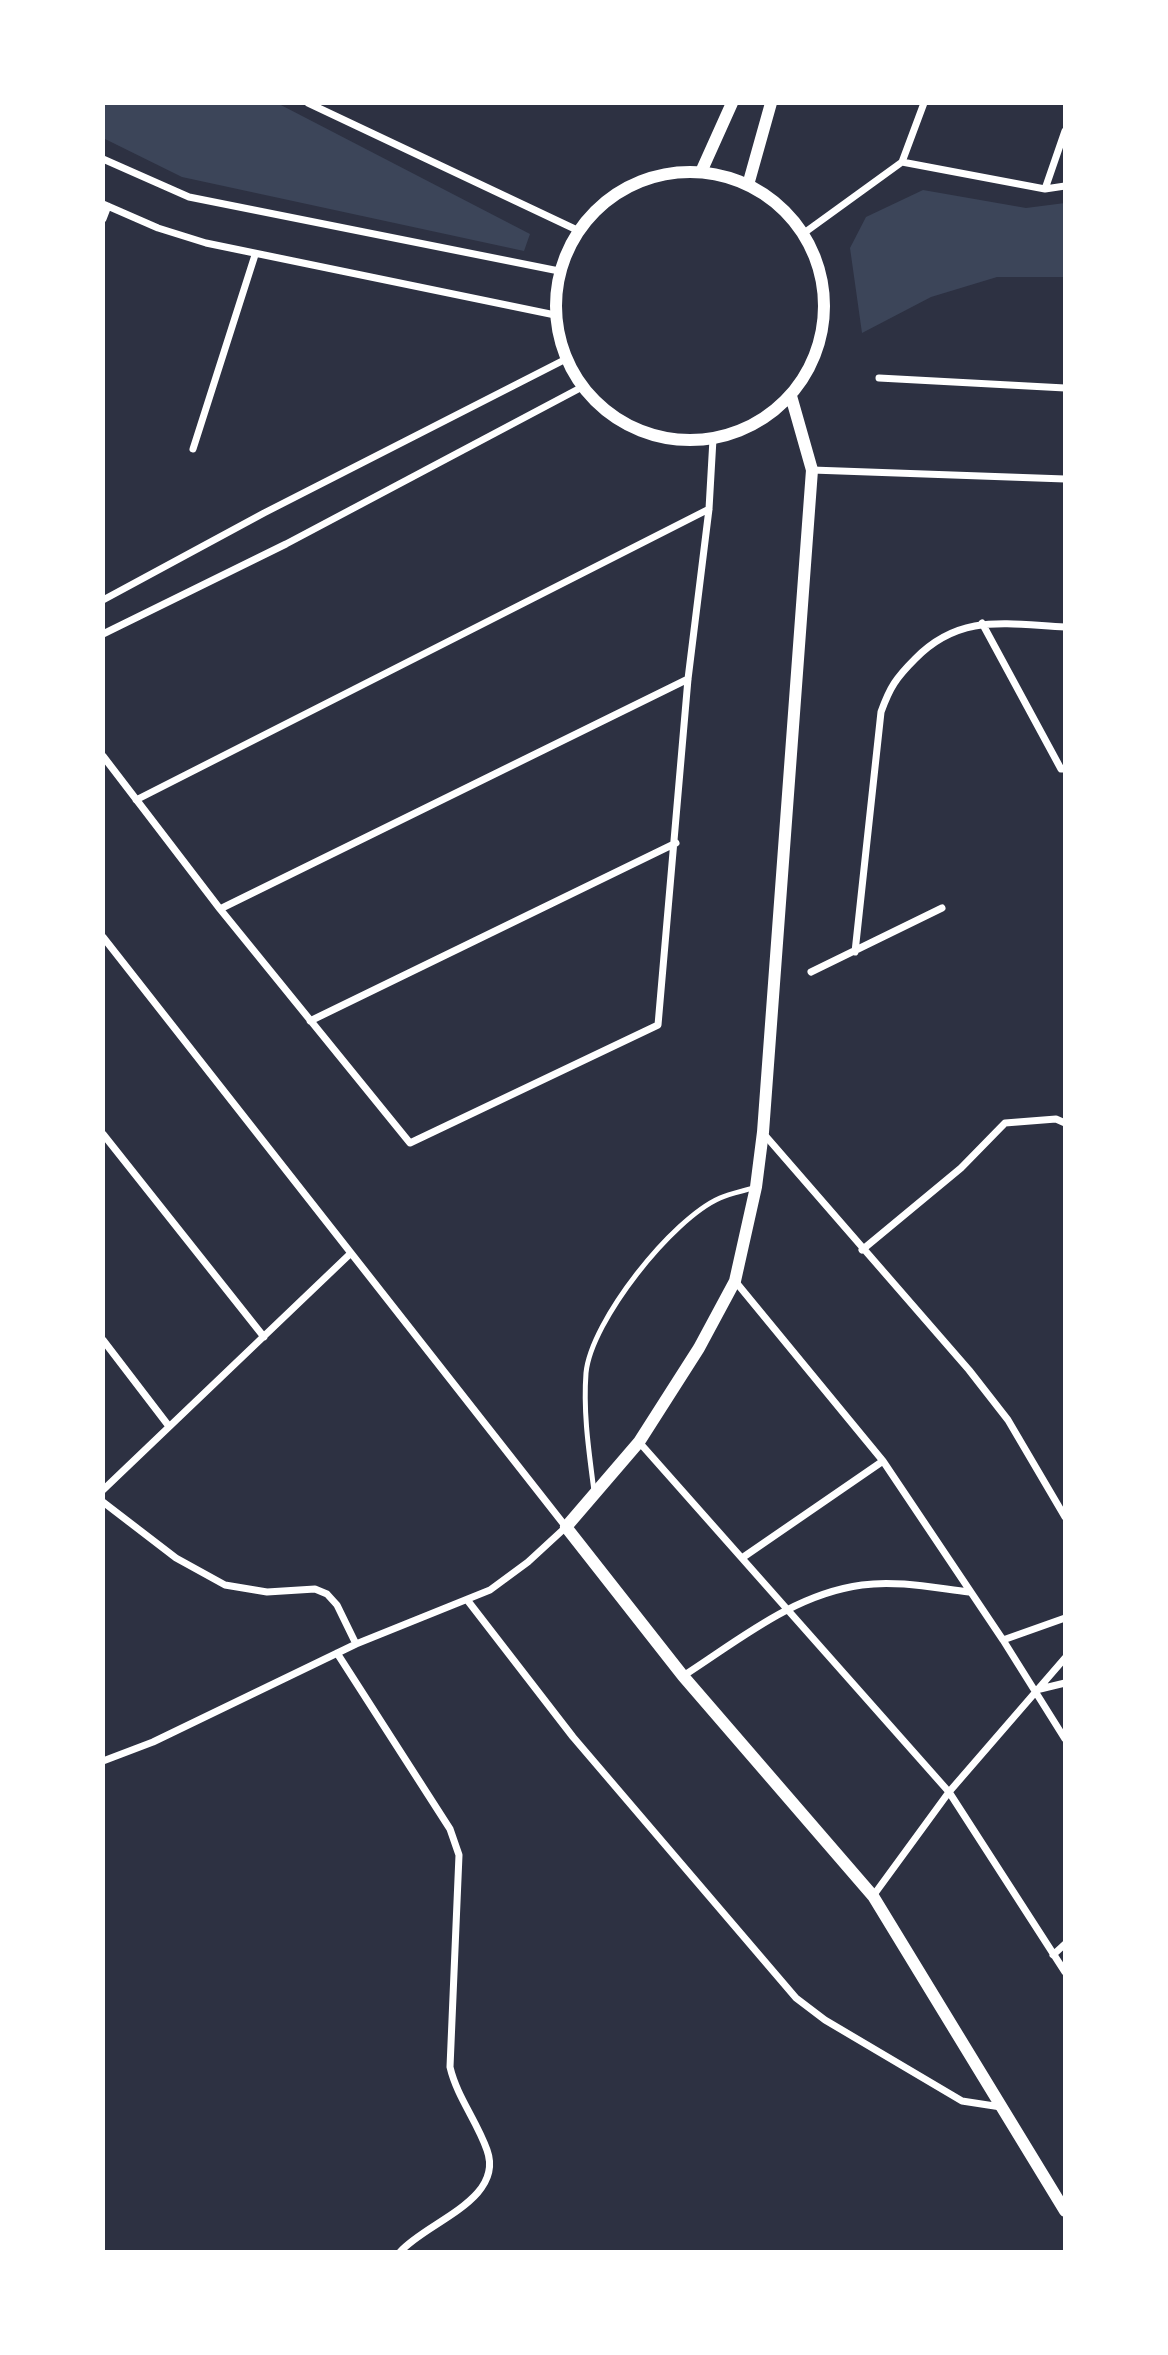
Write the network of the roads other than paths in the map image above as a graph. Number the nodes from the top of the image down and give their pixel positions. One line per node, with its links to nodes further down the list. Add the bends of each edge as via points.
1 (309, 103): 14 (street)
2 (732, 103): 8 (street)
3 (771, 103): 9 (street)
4 (924, 103): 7 (street)
5 (1065, 131): 11 (street)
6 (103, 159): 17 (street, via 189,197)
7 (902, 162): 11 (street); 15 (street)
8 (701, 172): 9 (street, via 737,179); 14 (street, via 648,177 608,197)
9 (748, 186): 15 (street, via 775,200)
10 (1065, 186): 11 (street)
11 (1045, 189)
12 (105, 205): 13 (street); 16 (street, via 158,228)
13 (103, 219)
14 (578, 230): 17 (street)
15 (804, 233): 23 (street, via 822,274 825,317 815,360)
16 (255, 254): 18 (street); 25 (street)
17 (559, 271): 18 (street)
18 (555, 316): 19 (street)
19 (566, 359): 21 (street); 29 (street)
20 (879, 378): 22 (street)
21 (584, 386): 24 (street, via 626,424 669,439); 32 (street, via 286,544)
22 (1065, 388)
23 (791, 396): 24 (street, via 756,424); 26 (street)
24 (713, 439): 28 (street)
25 (193, 449)
26 (812, 470): 27 (street); 45 (street)
27 (1065, 479)
28 (709, 509): 33 (street); 36 (street)
29 (103, 600)
30 (982, 623): 31 (street); 35 (street); 41 (street, via 951,630 929,644 891,683 881,712)
31 (1065, 627)
32 (103, 634)
33 (688, 679): 37 (street); 39 (street)
34 (103, 756): 36 (street)
35 (1065, 769)
36 (136, 800): 39 (street)
37 (676, 843): 43 (street); 43 (street, via 658,1025 410,1143)
38 (942, 908): 41 (street)
39 (220, 909): 43 (street)
40 (103, 937): 49 (street)
41 (855, 952): 42 (street)
42 (811, 972)
43 (310, 1021)
44 (1065, 1122): 48 (street, via 1005,1123 961,1168)
45 (763, 1132): 47 (street); 48 (street)
46 (103, 1134): 51 (street)
47 (756, 1187): 50 (street); 57 (lane, via 719,1198 696,1213 644,1263 605,1320 586,1370)
48 (862, 1250): 59 (street, via 1008,1420)
49 (351, 1253): 51 (street); 60 (street)
50 (735, 1281): 54 (street); 55 (street)
51 (264, 1337): 53 (street)
52 (103, 1340): 53 (street)
53 (168, 1425): 56 (street)
54 (639, 1442): 57 (street); 61 (street)
55 (883, 1461): 61 (street); 62 (street)
56 (103, 1490)
57 (594, 1494): 60 (street)
58 (103, 1502): 67 (street, via 176,1558 225,1585 267,1592 316,1589 327,1594)
59 (1065, 1517)
60 (566, 1527): 63 (street, via 528,1562); 70 (street)
61 (742, 1558): 64 (street)
62 (969, 1592): 64 (street, via 865,1584 834,1590); 66 (street)
63 (468, 1601): 67 (street); 80 (street, via 573,1737 796,1998 962,2101)
64 (787, 1609): 70 (street); 75 (street)
65 (1065, 1618): 66 (street)
66 (1003, 1640): 72 (street)
67 (356, 1644): 68 (street)
68 (337, 1653): 74 (street, via 153,1742); 82 (street, via 450,1829 459,1855 450,2067 488,2152 489,2173 482,2191)
69 (1065, 1658): 72 (street)
70 (683, 1676): 76 (street)
71 (1065, 1684): 72 (street)
72 (1036, 1690): 73 (street); 75 (street)
73 (1065, 1739)
74 (103, 1761)
75 (949, 1792): 76 (street); 78 (street)
76 (873, 1896): 80 (street)
77 (1065, 1944): 78 (street)
78 (1053, 1955): 79 (street)
79 (1065, 1972)
80 (1001, 2107): 81 (street)
81 (1065, 2211)
82 (400, 2252)

